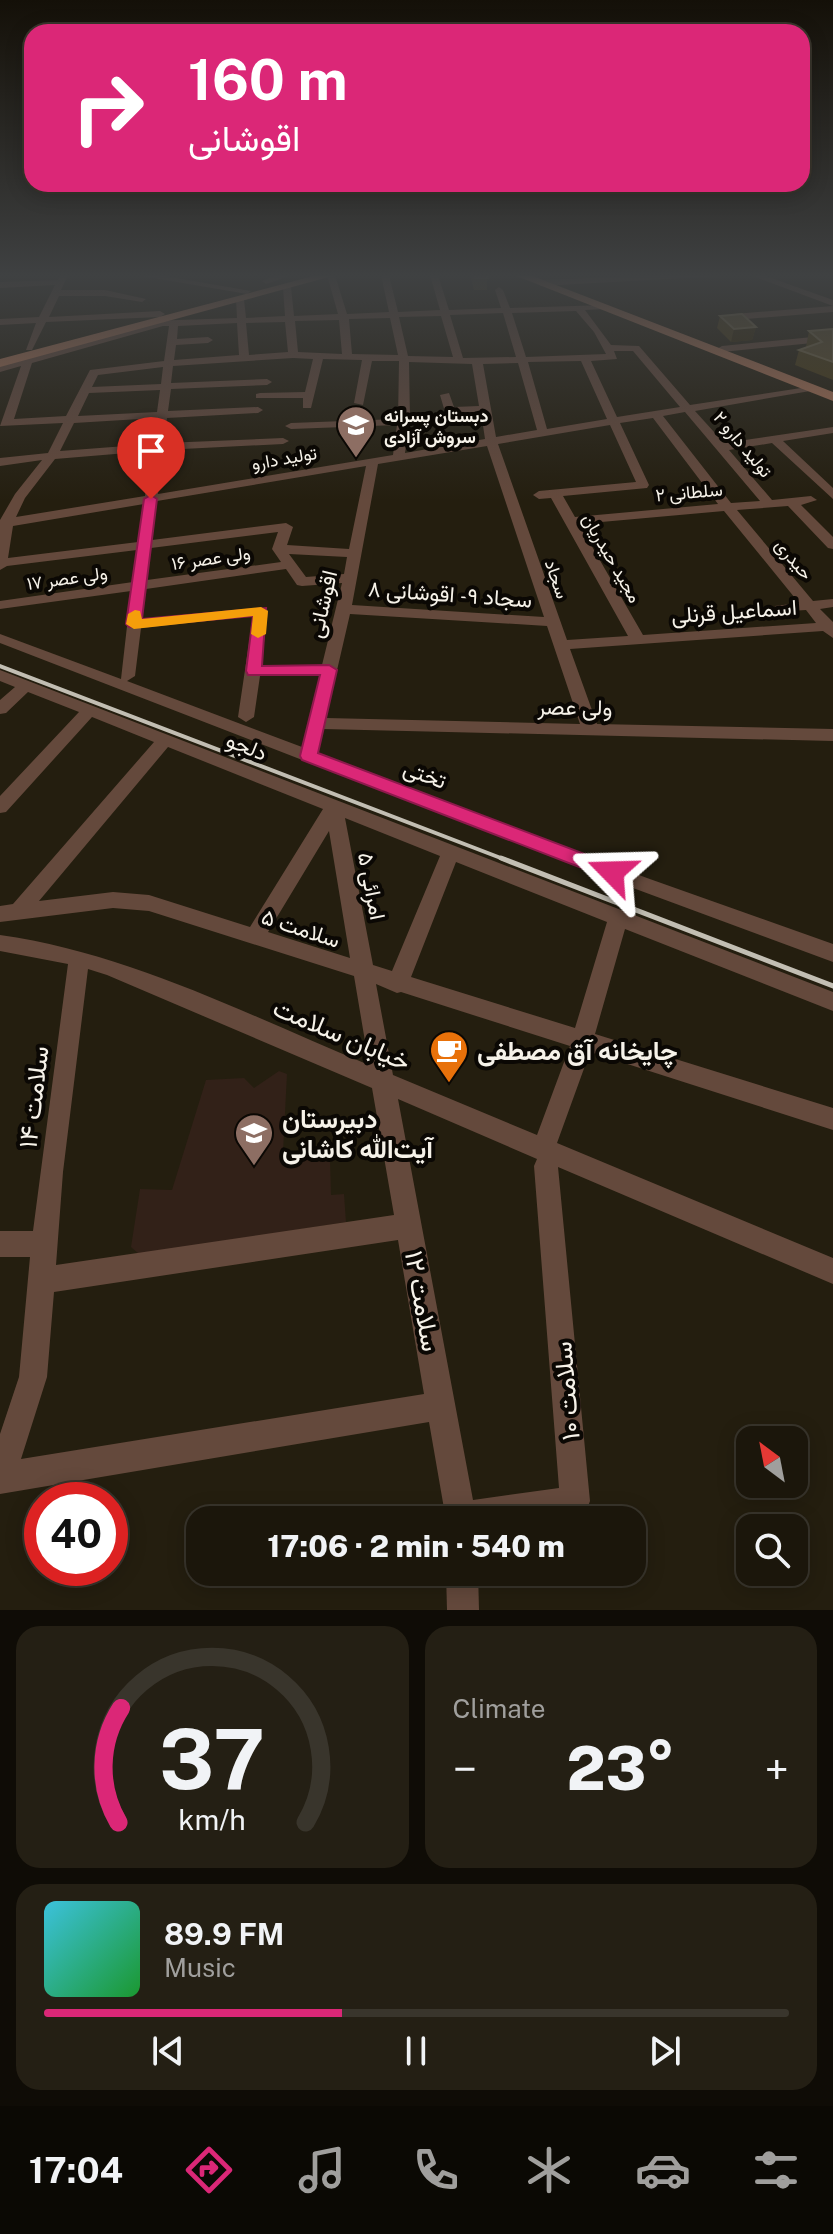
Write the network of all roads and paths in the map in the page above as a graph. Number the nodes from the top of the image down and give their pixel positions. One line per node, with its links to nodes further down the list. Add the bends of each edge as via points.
1 (31, 350): 14 (street)
2 (49, 350): 14 (main road)
3 (171, 350): 25 (street)
4 (244, 350): 18 (street)
5 (292, 350): 15 (street)
6 (347, 350): 17 (street)
7 (402, 350): 21 (street)
8 (456, 350): 22 (street)
9 (519, 350): 24 (street)
10 (610, 350): 20 (street, via 613,357)
11 (638, 350): 37 (street, تولید دارو ۲)
12 (719, 350): 27 (main road); 33 (main road)
13 (0, 355): 14 (main road)
14 (29, 355): 26 (main road); 45 (street)
15 (293, 355): 16 (street); 18 (street)
16 (319, 355): 17 (street); 35 (street, via 308,401)
17 (347, 355): 19 (street)
18 (244, 357): 25 (street)
19 (367, 358): 21 (street); 36 (street)
20 (585, 359): 24 (street); 43 (street)
21 (404, 360): 22 (street); 44 (street)
22 (459, 361): 23 (street)
23 (477, 361): 24 (street); 38 (street, سجاد)
24 (522, 361): 49 (street)
25 (169, 363): 29 (street); 31 (street, via 94,372)
26 (0, 366)
27 (760, 368): 30 (main road); 32 (main road, via 780,384)
28 (267, 382): 29 (street)
29 (166, 386): 31 (street); 41 (street)
30 (810, 388): 32 (street, تولید دارو); 33 (main road)
31 (86, 390): 42 (street)
32 (779, 393): 37 (street, تولید دارو)
33 (833, 394)
34 (445, 395): 38 (street, via 449,410)
35 (260, 396)
36 (359, 403)
37 (690, 408): 40 (street, تولید دارو); 55 (street, تولید دارو ۲)
38 (486, 409): 52 (street, سجاد)
39 (258, 410): 41 (street)
40 (656, 414): 43 (street, تولید دارو); 69 (street, حیدری)
41 (162, 415): 42 (street); 54 (street)
42 (72, 419): 45 (street); 56 (street)
43 (612, 421): 49 (street, تولید دارو); 60 (street, via 643,485)
44 (401, 422): 46 (street); 57 (street)
45 (3, 423)
46 (291, 426)
47 (833, 430): 48 (street)
48 (816, 432): 50 (street); 53 (street)
49 (543, 433): 52 (street, تولید دارو)
50 (774, 439): 55 (street); 62 (street)
51 (283, 441): 54 (street)
52 (491, 441): 57 (street, تولید دارو); 85 (street, سجاد)
53 (833, 444)
54 (158, 446): 56 (street); 65 (street)
55 (723, 447): 68 (street, تولید دارو ۲)
56 (53, 454): 59 (street); 63 (street)
57 (398, 457): 58 (street, تولید دارو)
58 (373, 461): 65 (street, تولید دارو); 75 (street, اقوشانی)
59 (0, 462)
60 (555, 493): 61 (street); 70 (street, مجید حیدریان)
61 (539, 495)
62 (833, 495)
63 (19, 497): 64 (street); 71 (street)
64 (0, 499)
65 (151, 499): 71 (street, تولید دارو); 72 (street)
66 (811, 500): 67 (street, ۲ سلطانی)
67 (791, 502): 68 (street, ۲ سلطانی); 73 (street)
68 (769, 504): 69 (street, ۲ سلطانی)
69 (727, 507): 70 (street, ۲ سلطانی); 82 (street, حیدری)
70 (570, 521): 89 (street, مجید حیدریان)
71 (4, 524): 76 (street)
72 (145, 545): 74 (street, via 286,527); 76 (street); 79 (street)
73 (833, 545)
74 (279, 549): 75 (street); 77 (street)
75 (356, 554): 78 (street, اقوشانی)
76 (1, 564)
77 (287, 565): 78 (street, via 302,582); 79 (street, ولی عصر ۱۶)
78 (351, 578): 83 (street, اقوشانی)
79 (139, 586): 81 (street, ولی عصر ۱۷); 86 (street)
80 (833, 603): 82 (street)
81 (0, 605)
82 (809, 605): 84 (street); 87 (street, حیدری)
83 (344, 609): 85 (street, سجاد ۹ - اقوشانی ۸); 91 (street, اقوشانی)
84 (780, 609)
85 (553, 622): 90 (street, سجاد)
86 (134, 624): 92 (street, via 261,611); 94 (street)
87 (831, 629): 89 (street, اسماعیل قرنلی)
88 (0, 638): 103 (street, تختی)
89 (638, 640): 90 (street, اسماعیل قرنلی)
90 (561, 645): 100 (street, سجاد)
91 (329, 670): 92 (street); 99 (street, اقوشانی)
92 (254, 671): 98 (street)
93 (0, 675): 95 (street, دلجو)
94 (127, 676)
95 (26, 685): 96 (street); 97 (street, دلجو)
96 (0, 709)
97 (90, 710): 102 (street, دلجو); 104 (street)
98 (246, 717)
99 (316, 723): 100 (street, ولی عصر); 103 (street, اقوشانی)
100 (590, 729): 101 (street, ولی عصر)
101 (833, 735)
102 (165, 740): 105 (street, دلجو); 107 (street)
103 (308, 756): 111 (street, تختی)
104 (0, 807)
105 (334, 807): 106 (street, دلجو); 109 (street); 113 (street, امرائی ۵)
106 (451, 852): 108 (street, دلجو); 114 (street)
107 (10, 912): 109 (street, سلامت ۵, via 113,900 149,903)
108 (618, 918): 115 (street, دلجو); 116 (street)
109 (254, 937): 113 (street, سلامت ۵)
110 (0, 943): 112 (street, خیابان سلامت)
111 (833, 953)
112 (79, 957): 117 (street, خیابان سلامت); 122 (street, سلامت ۱۴)
113 (364, 973): 114 (street, سلامت ۵); 117 (street, امرائی ۵)
114 (397, 984): 116 (street, سلامت ۵)
115 (833, 1002)
116 (582, 1042): 118 (street, سلامت ۵); 119 (street)
117 (383, 1082): 119 (street, خیابان سلامت); 120 (street, سلامت ۱۲)
118 (833, 1119)
119 (545, 1158): 123 (street, خیابان سلامت); 128 (street, سلامت ۱۰, via 575,1501)
120 (409, 1226): 124 (street); 125 (street, سلامت ۱۲)
121 (0, 1244): 122 (street)
122 (46, 1244): 124 (street, سلامت ۱۴)
123 (833, 1271)
124 (43, 1280): 126 (street, سلامت ۱۴, via 33,1377)
125 (441, 1406): 126 (street); 127 (street, سلامت ۱۲)
126 (0, 1478)
127 (459, 1506)
128 (541, 1506)
129 (462, 1586): 130 (street)
130 (463, 1610)

